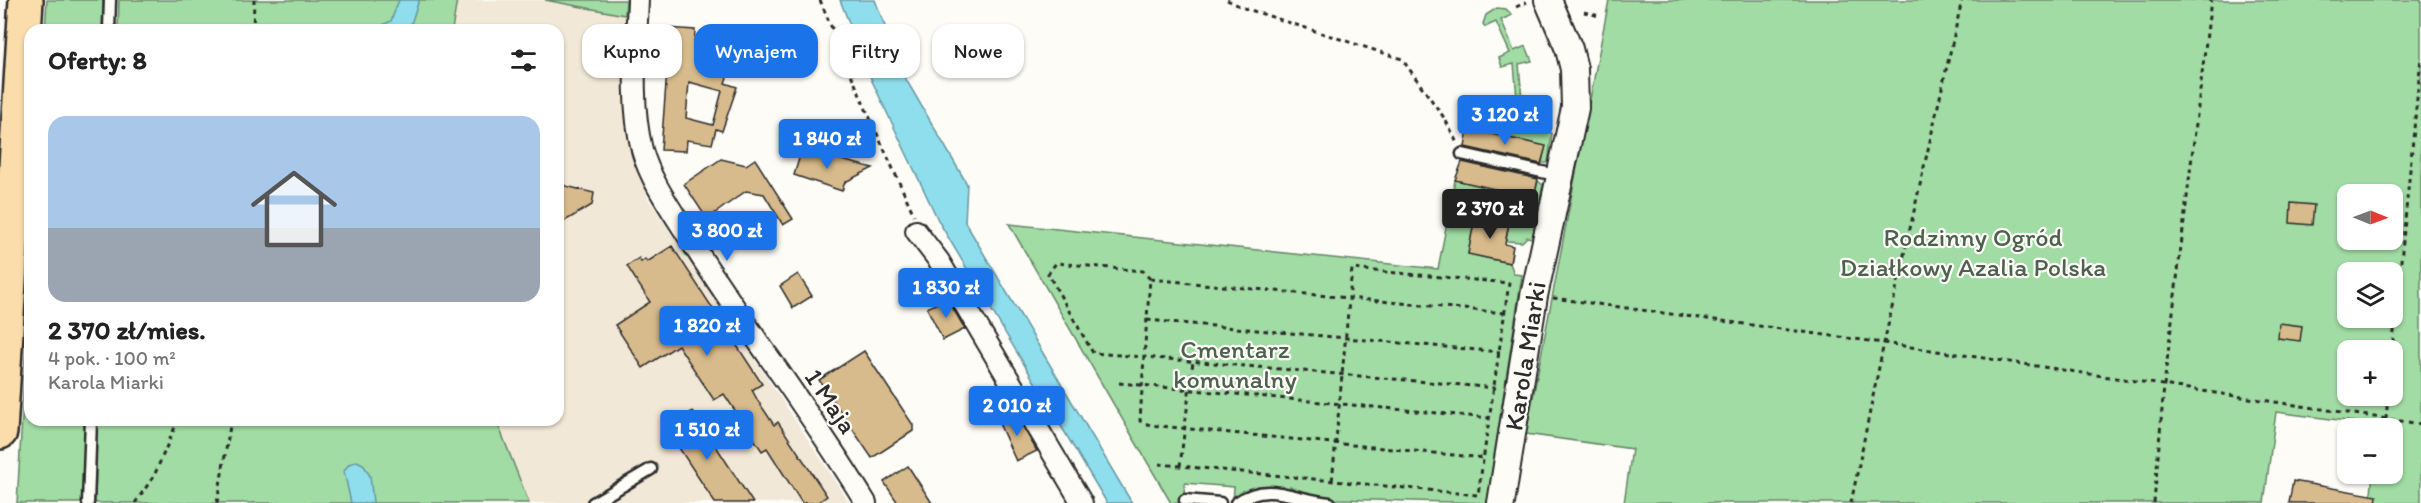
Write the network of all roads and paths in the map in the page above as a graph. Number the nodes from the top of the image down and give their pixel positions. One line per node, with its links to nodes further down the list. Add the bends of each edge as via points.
1 (26, 0): 14 (highway)
2 (110, 0): 15 (lane)
3 (254, 0): 16 (path)
4 (638, 0): 58 (street, 1 Maja, via 636,121 643,153 672,210)
5 (820, 0): 21 (path, via 914,213)
6 (1227, 0): 19 (path, via 1402,59 1445,119)
7 (1532, 0): 11 (path)
8 (1548, 0): 20 (street, Karola Miarki, via 1569,50 1576,90)
9 (1962, 0): 30 (path)
10 (2211, 0): 37 (path)
11 (1516, 7)
12 (1584, 12): 13 (path)
13 (1599, 15)
14 (25, 24)
15 (109, 24)
16 (253, 24)
17 (24, 33): 50 (highway)
18 (2421, 58): 29 (path)
19 (1462, 154): 20 (lane)
20 (1560, 176): 67 (street, Karola Miarki, via 1534,296)
21 (916, 231): 63 (street, via 939,261)
22 (1150, 279): 24 (path); 27 (path); 32 (path, via 1143,271 1056,263 1048,274 1093,353)
23 (1545, 297): 30 (path)
24 (1349, 298): 25 (path); 25 (path, via 1352,269 1509,283); 28 (path)
25 (1506, 314): 26 (path); 31 (path)
26 (1516, 314)
27 (1147, 320): 28 (path); 32 (path)
28 (1344, 338): 31 (path); 34 (path)
29 (2393, 340)
30 (1884, 344): 37 (path); 68 (path)
31 (1500, 352): 38 (path)
32 (1144, 357): 33 (path); 36 (path)
33 (1193, 361): 34 (path); 40 (path)
34 (1340, 375): 38 (path); 41 (path)
35 (1119, 383): 36 (path)
36 (1141, 386): 40 (path); 49 (path, via 1140,421)
37 (2164, 386): 43 (path); 69 (path)
38 (1495, 388): 39 (path); 42 (path)
39 (1504, 389)
40 (1190, 390): 41 (path); 49 (path)
41 (1338, 403): 42 (path); 51 (path)
42 (1490, 418): 52 (path)
43 (2379, 418)
44 (2403, 421): 45 (path)
45 (2421, 424)
46 (92, 426): 59 (lane)
47 (175, 426): 60 (path, via 154,476)
48 (230, 426): 61 (path)
49 (1186, 428): 51 (path); 54 (path)
50 (0, 432)
51 (1335, 442): 52 (path); 56 (path)
52 (1484, 458): 56 (path, via 1478,495)
53 (1159, 464): 54 (path)
54 (1179, 467): 56 (path)
55 (651, 469): 62 (lane)
56 (1332, 482)
57 (1185, 500): 64 (lane)
58 (861, 501)
59 (88, 503)
60 (135, 503)
61 (217, 503)
62 (593, 503)
63 (1082, 503)
64 (1220, 503)
65 (1236, 503): 66 (lane, via 1261,491)
66 (1330, 503)
67 (1502, 503)
68 (1851, 503)
69 (2154, 503)

